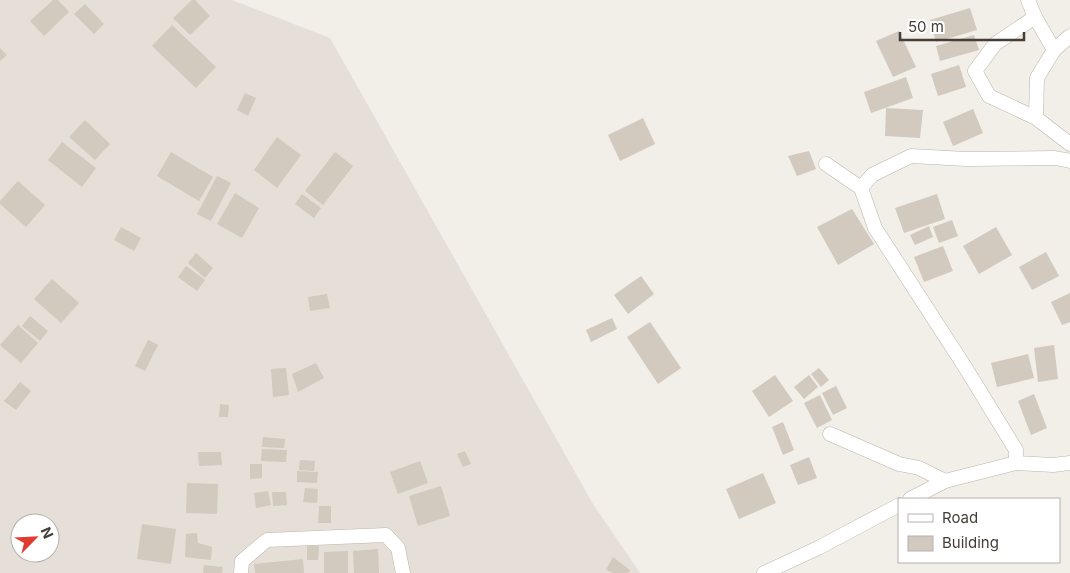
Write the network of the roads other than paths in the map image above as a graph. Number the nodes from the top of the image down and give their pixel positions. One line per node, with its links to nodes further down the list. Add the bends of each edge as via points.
1 (1028, 0): 2 (street)
2 (1034, 17): 4 (street); 5 (street, via 995,44 975,71 989,96)
3 (1070, 36): 4 (street)
4 (1054, 50): 5 (street, via 1037,78)
5 (1036, 118): 6 (street)
6 (1070, 144)
7 (1070, 161): 9 (street, via 1055,158 911,156 872,175)
8 (826, 164): 9 (street)
9 (861, 188): 11 (street, via 875,228 1016,450)
10 (830, 434): 13 (street)
11 (1016, 463): 12 (street); 13 (street)
12 (1070, 463)
13 (945, 481): 14 (street)
14 (912, 498)
15 (898, 506): 18 (street)
16 (241, 573): 17 (street, via 242,561 267,540 386,535 398,548)
17 (402, 573)
18 (764, 573)

